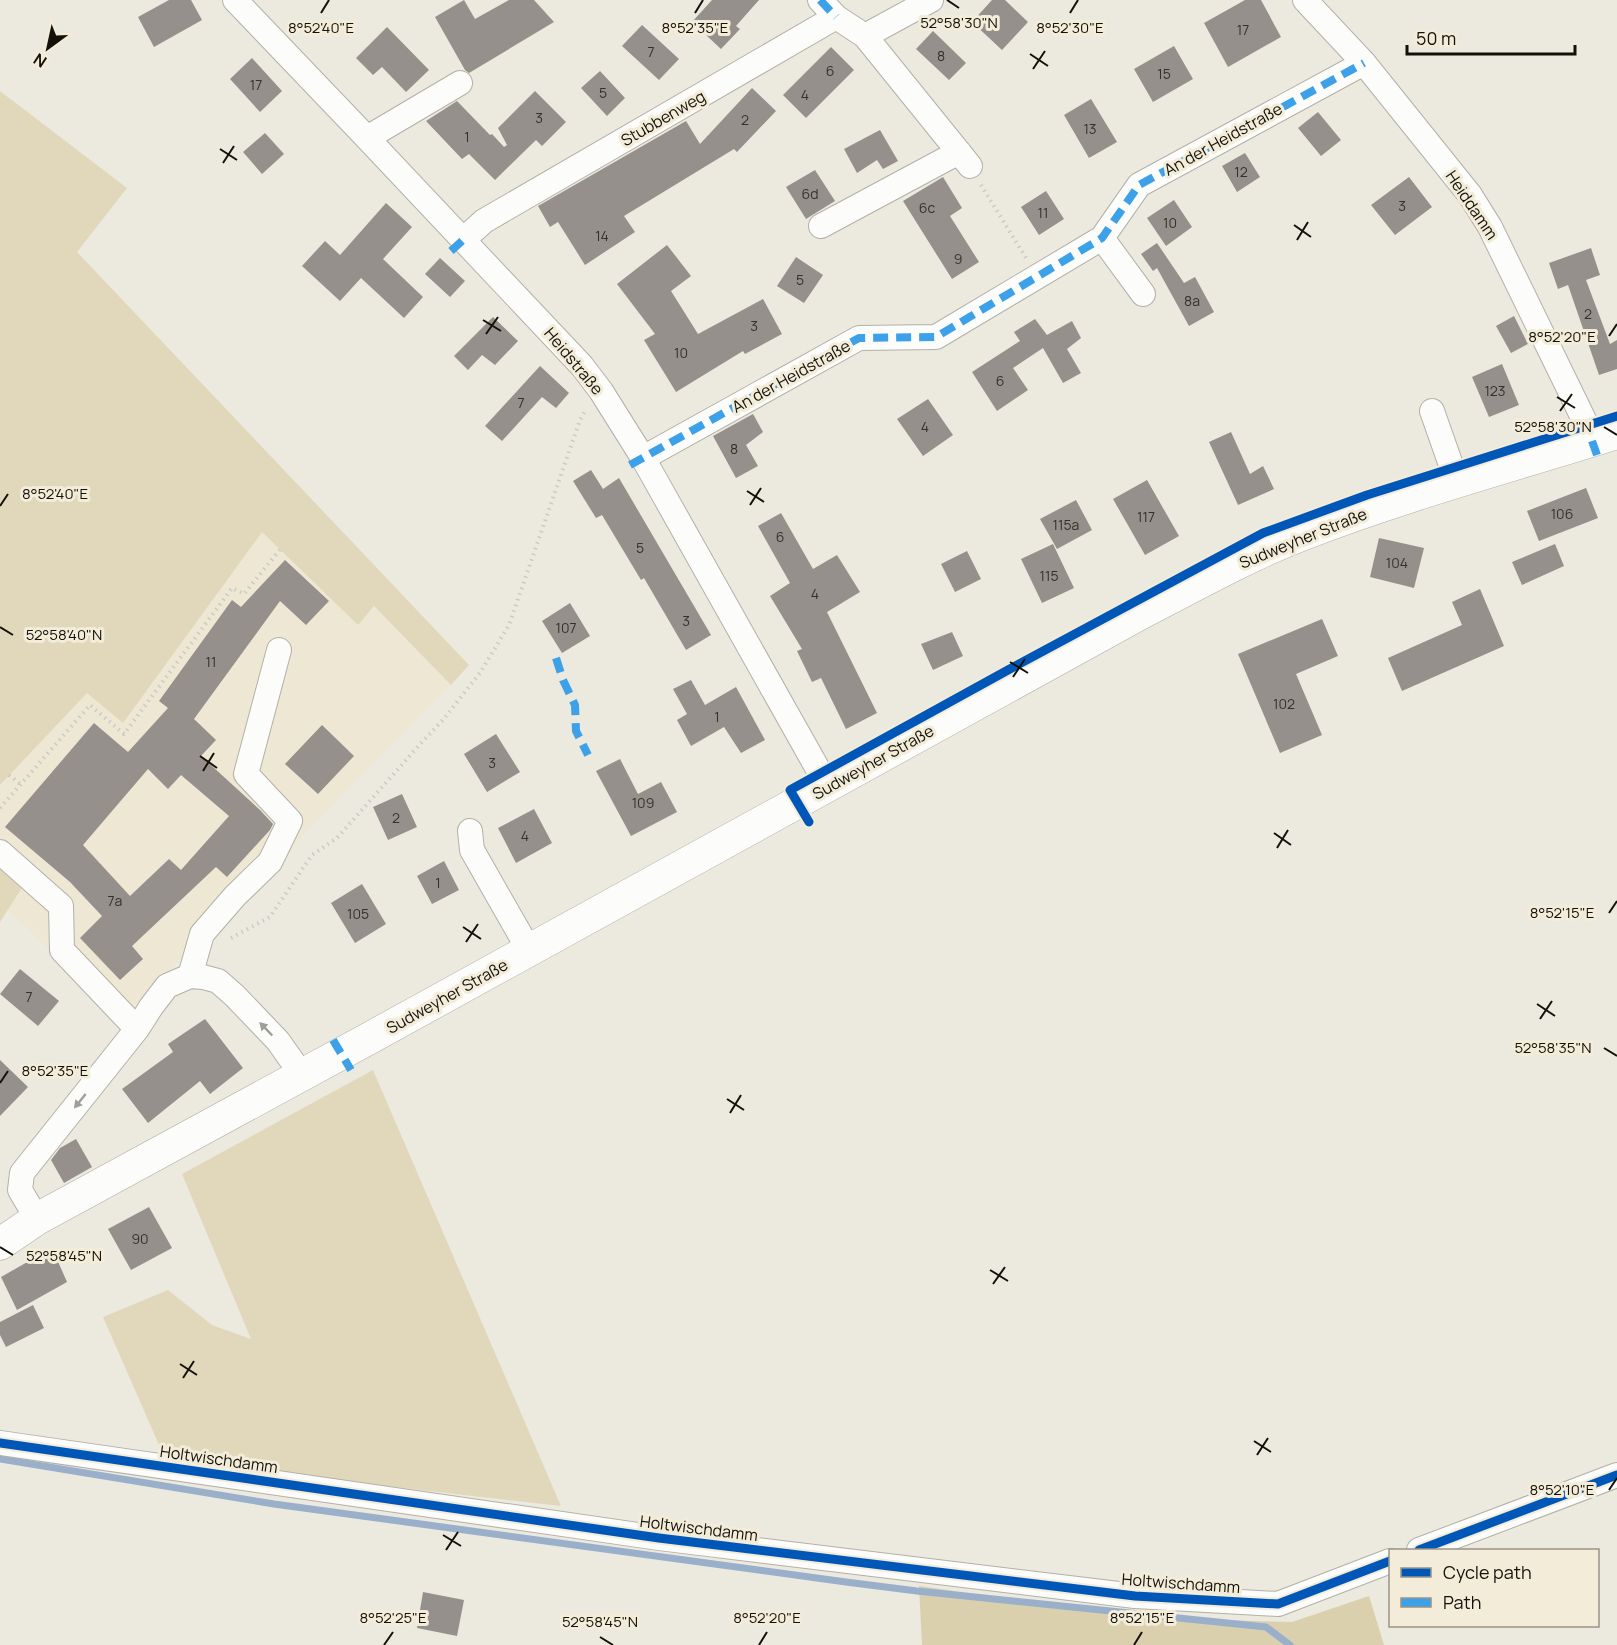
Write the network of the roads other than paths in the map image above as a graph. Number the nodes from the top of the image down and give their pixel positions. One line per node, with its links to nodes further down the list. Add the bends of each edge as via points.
1 (235, 0): 8 (street, Heidstraße)
2 (931, 0): 5 (street)
3 (1305, 0): 6 (street, Heiddamm)
4 (828, 8): 5 (street, Stubbenweg); 11 (street, Stubbenweg, via 484,220)
5 (866, 36): 9 (street, Stubbenweg, via 964,159)
6 (1364, 63): 10 (street, An der Heidstraße, via 1139,185); 14 (street, Heiddamm, via 1470,195 1490,227 1587,426)
7 (460, 83): 8 (street)
8 (367, 138): 11 (street, Heidstraße)
9 (821, 226)
10 (1102, 238): 12 (street); 15 (street, An der Heidstraße, via 936,337 859,338)
11 (463, 240): 15 (street, Heidstraße, via 582,366)
12 (1143, 294)
13 (1432, 411): 16 (street)
14 (1604, 437): 16 (main road, Sudweyher Straße)
15 (644, 458): 18 (street, Heidstraße)
16 (1457, 482): 18 (main road, Sudweyher Straße, via 1298,536 1230,568)
17 (279, 650): 22 (street, via 246,774 290,821 270,862 202,934)
18 (828, 787): 21 (main road, Sudweyher Straße)
19 (470, 831): 21 (street, via 472,850)
20 (0, 852): 23 (street, via 61,906 62,950)
21 (529, 950): 24 (main road, Sudweyher Straße)
22 (190, 976): 23 (street, via 167,986); 24 (street, one-way to 22, via 278,1041 235,996 218,981)
23 (137, 1029): 25 (street, one-way to 25, via 22,1173 20,1190)
24 (302, 1075): 25 (main road, Sudweyher Straße)
25 (37, 1219): 26 (main road, Sudweyher Straße)
26 (0, 1244)
27 (0, 1443): 30 (street, Holtwischdamm, via 659,1538 1135,1596 1278,1604)
28 (1617, 1475): 29 (street)
29 (1424, 1549)
30 (1389, 1561)

